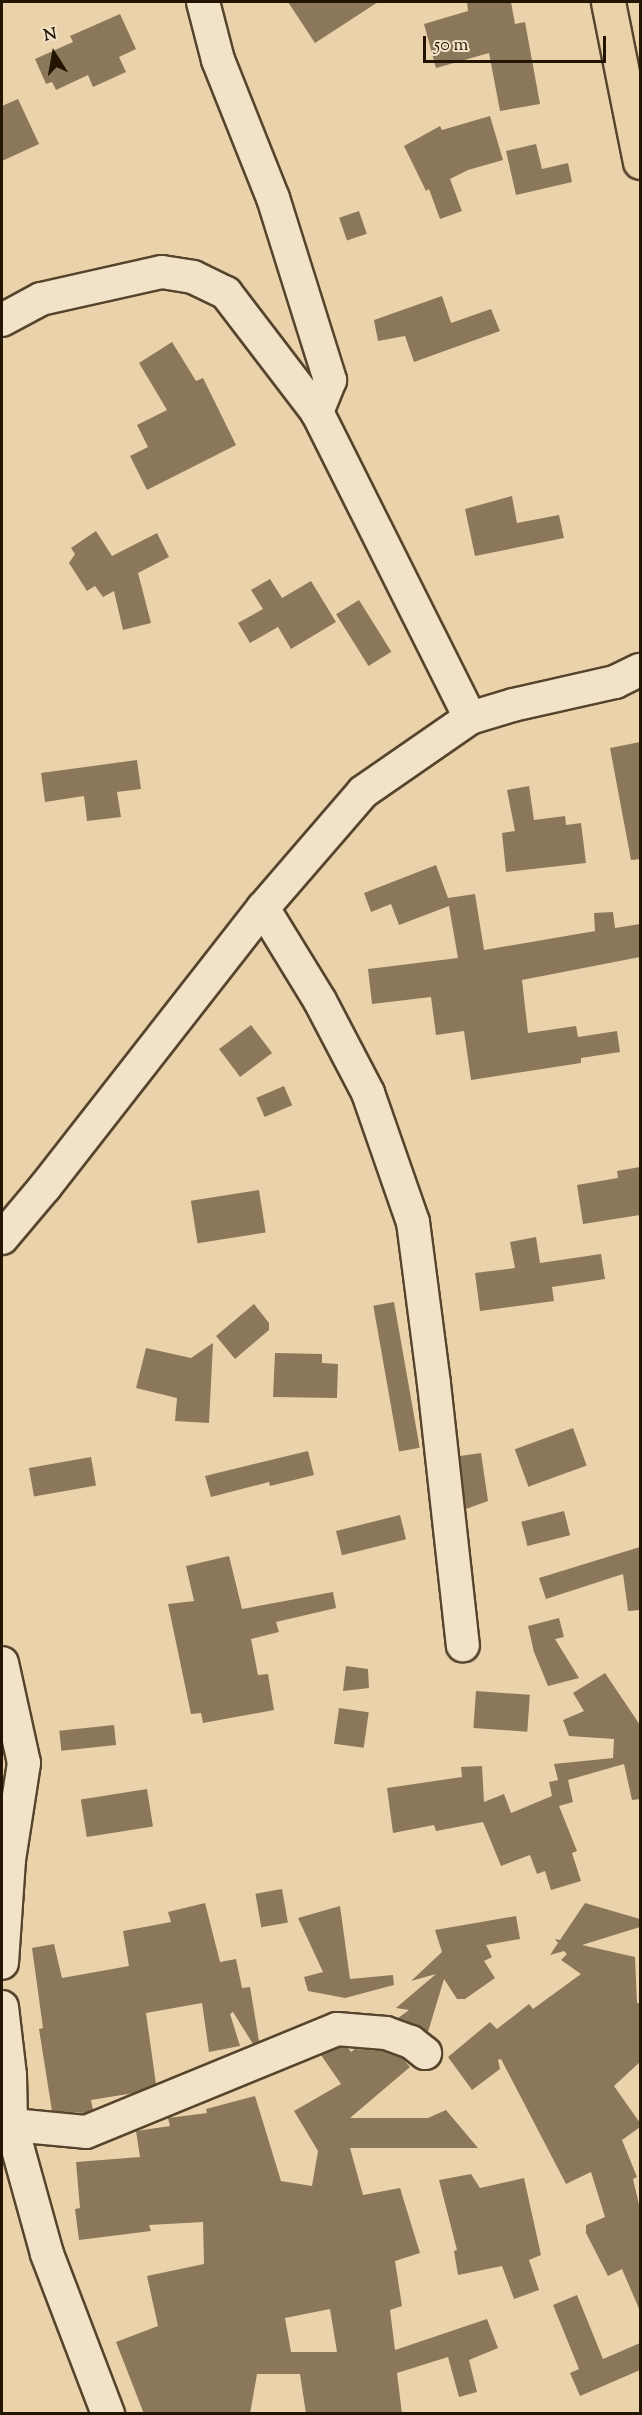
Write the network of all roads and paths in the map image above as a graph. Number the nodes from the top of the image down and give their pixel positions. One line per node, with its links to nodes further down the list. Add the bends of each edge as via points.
1 (203, 2): 5 (street, via 218,60 273,198 330,380)
2 (608, 2): 3 (main road)
3 (640, 162)
4 (2, 320): 5 (street, via 41,299 162,273 193,277 226,293)
5 (317, 412): 7 (street)
6 (632, 679): 7 (street)
7 (470, 718): 8 (street, via 363,792)
8 (263, 908): 9 (street); 10 (street, via 320,1001 368,1093 413,1222)
9 (2, 1238)
10 (463, 1645)
11 (2, 1663): 12 (street, via 24,1764 9,1860)
12 (2, 1963)
13 (2, 2007): 15 (street, via 10,2075)
14 (424, 2053): 15 (street, via 411,2042 386,2033 337,2029 86,2132)
15 (6, 2124): 16 (street, via 47,2254)
16 (108, 2414)

